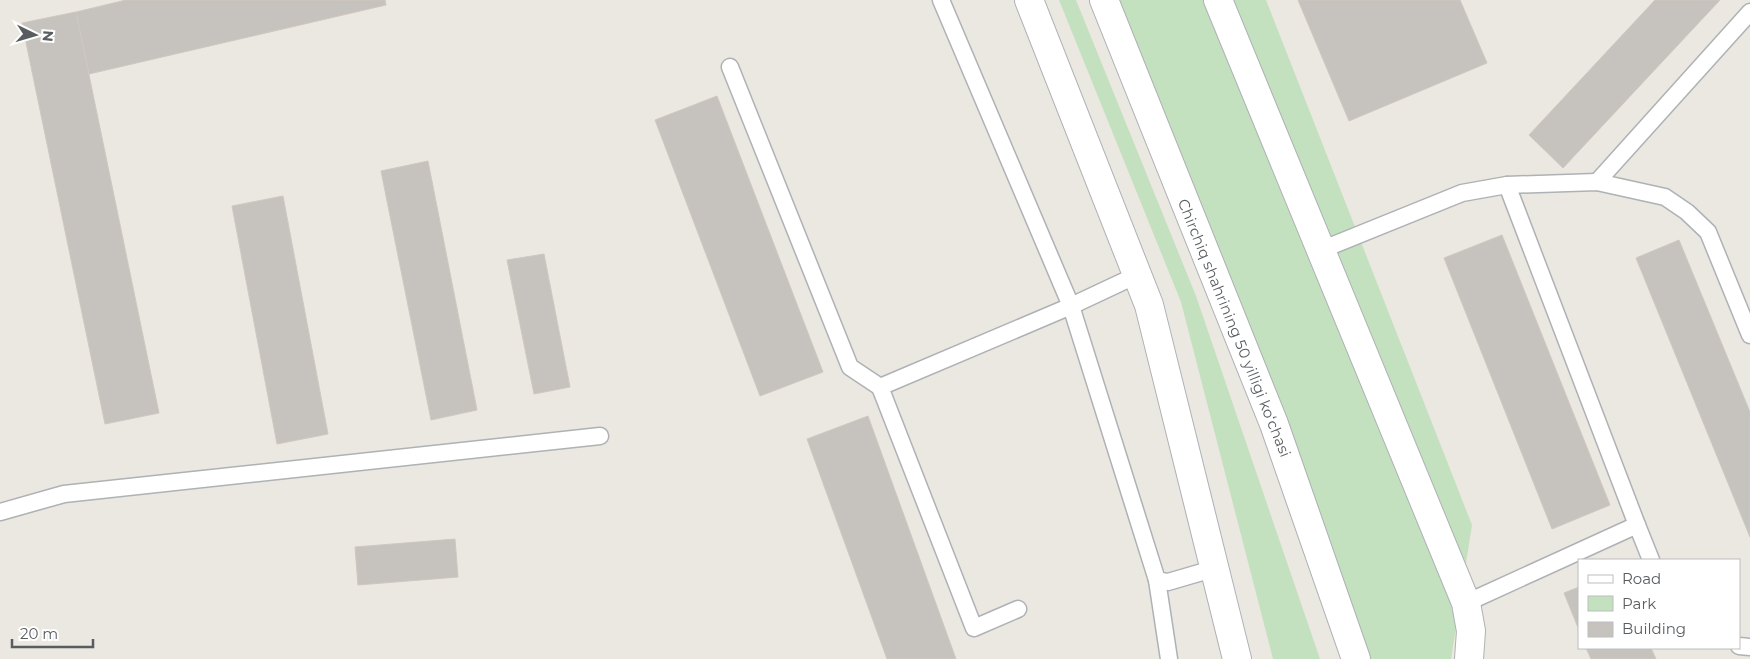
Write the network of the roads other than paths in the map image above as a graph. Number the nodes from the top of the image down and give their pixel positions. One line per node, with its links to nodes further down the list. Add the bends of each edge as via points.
1 (941, 0): 11 (lane)
2 (1029, 0): 10 (main road)
3 (1104, 0): 24 (main road, Chirchiq shahrining 50 yilligi koʻchasi, via 1274,424)
4 (1218, 0): 9 (main road)
5 (1750, 12): 7 (lane)
6 (730, 67): 13 (lane, via 850,366)
7 (1597, 182): 8 (lane); 12 (lane, via 1665,197 1708,232)
8 (1507, 185): 9 (lane, via 1462,193); 16 (lane)
9 (1321, 250): 20 (main road)
10 (1137, 275): 11 (lane); 18 (main road, via 1149,305)
11 (1071, 306): 13 (lane); 19 (lane)
12 (1750, 335)
13 (880, 387): 21 (lane, via 974,628)
14 (600, 436): 15 (lane, via 64,494)
15 (0, 512)
16 (1637, 524): 17 (lane); 20 (lane)
17 (1651, 559)
18 (1216, 568): 19 (lane, via 1168,582); 23 (main road)
19 (1157, 580): 22 (lane)
20 (1466, 603): 25 (main road, via 1471,631)
21 (1018, 609)
22 (1169, 659)
23 (1237, 659)
24 (1356, 659)
25 (1469, 659)

